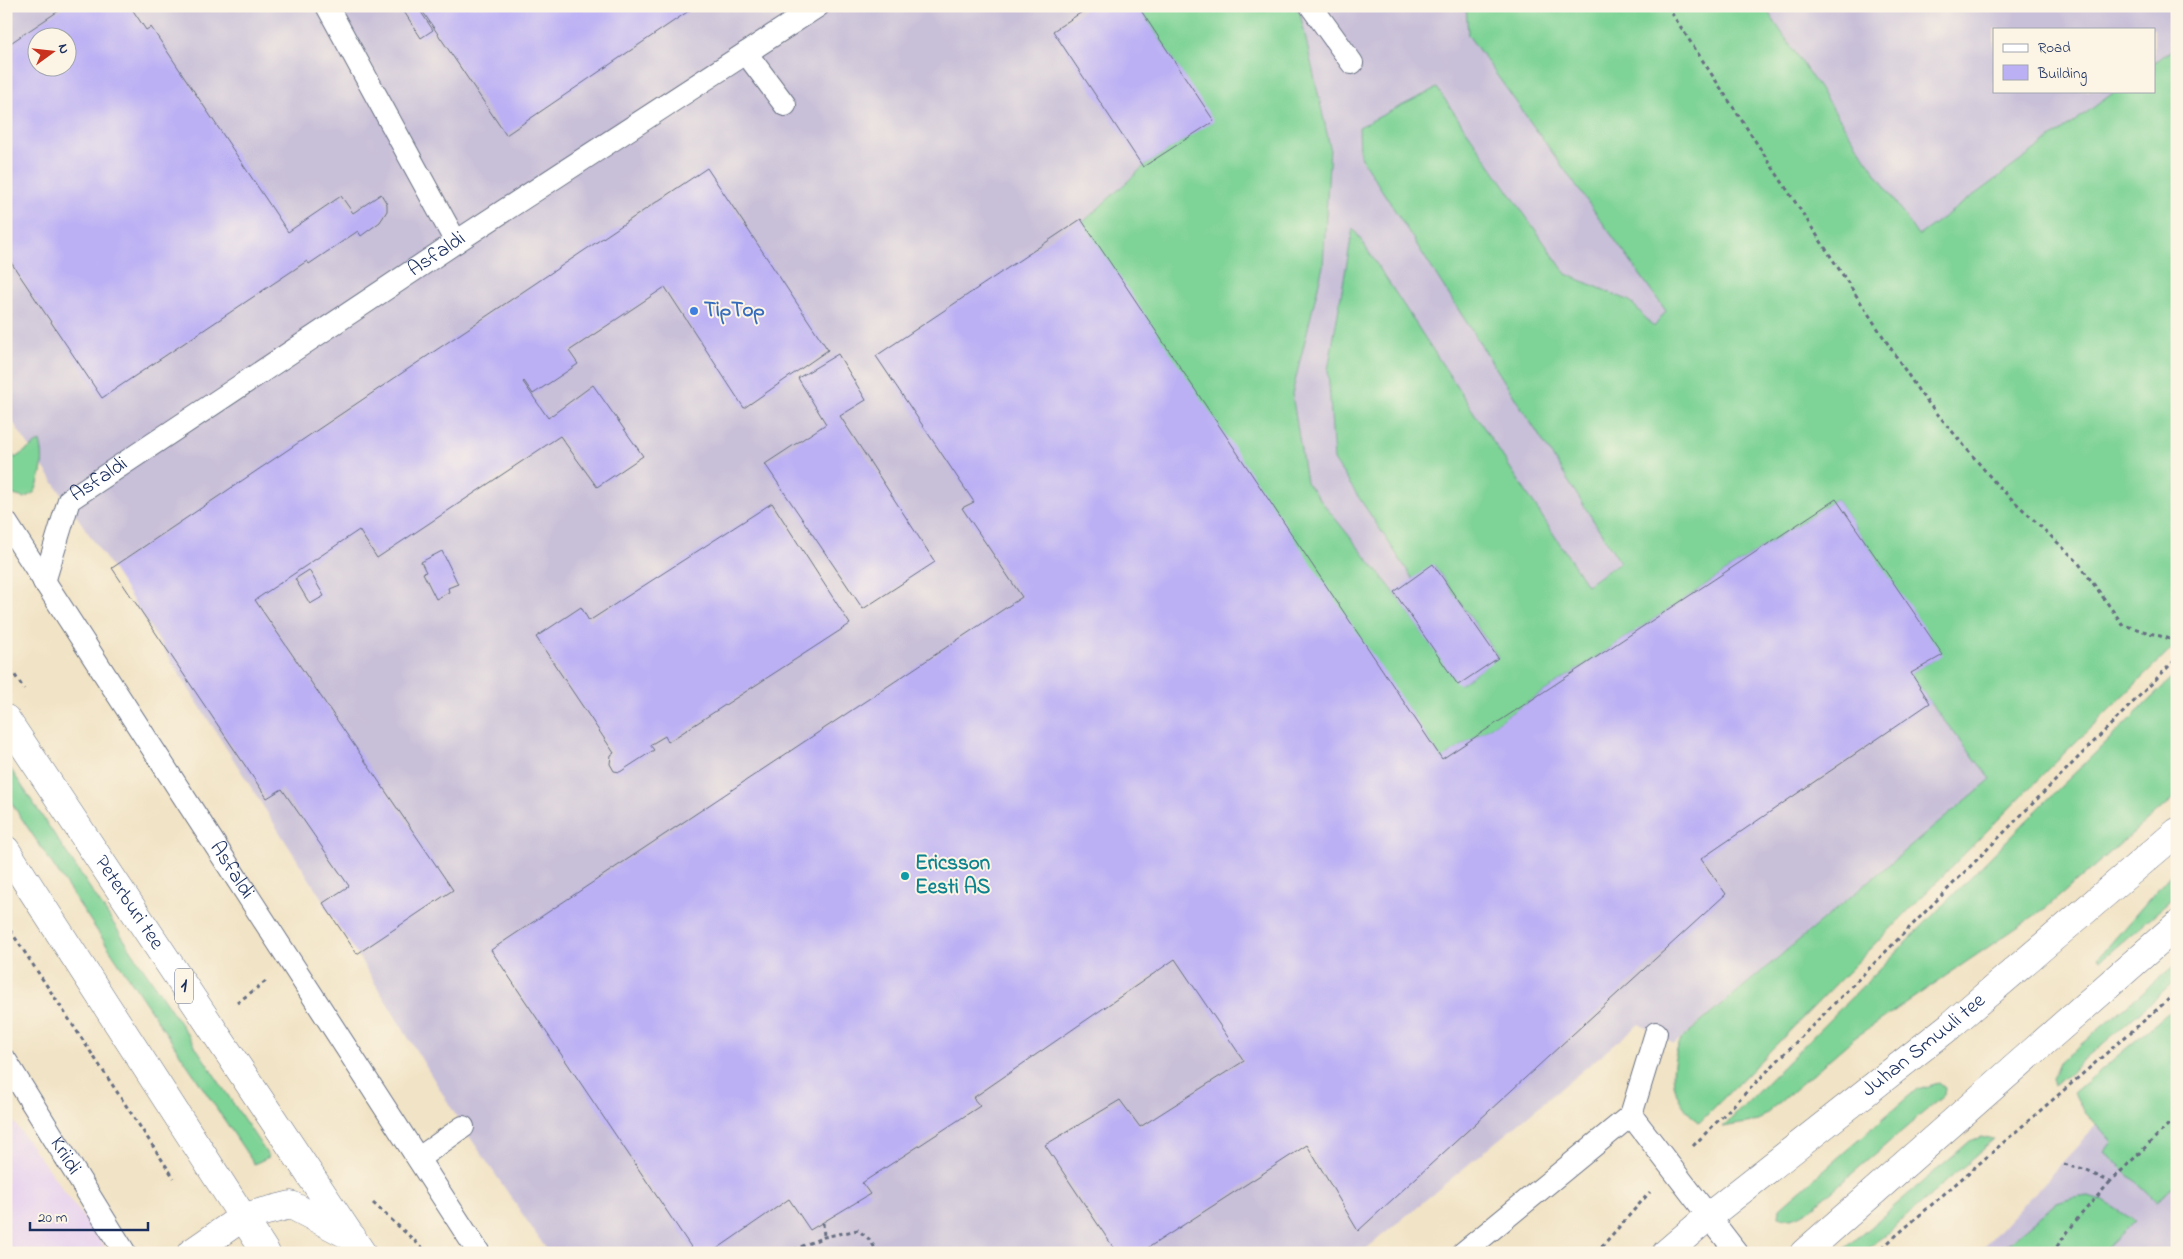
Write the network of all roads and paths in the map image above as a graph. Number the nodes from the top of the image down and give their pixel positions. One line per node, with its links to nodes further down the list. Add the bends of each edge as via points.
1 (327, 6): 8 (lane)
2 (818, 6): 5 (lane, Asfaldi)
3 (1311, 6): 6 (lane)
4 (1666, 6): 11 (path, via 1920,393 1997,485 2078,561 2123,625)
5 (746, 53): 7 (lane); 8 (lane, Asfaldi)
6 (1352, 63)
7 (785, 105)
8 (456, 242): 10 (lane, Asfaldi, via 69,500)
9 (6, 522): 10 (lane)
10 (44, 582): 18 (lane, Asfaldi)
11 (2177, 641)
12 (2177, 658): 28 (path)
13 (6, 720): 35 (main road, Peterburi tee / 1)
14 (2177, 832): 31 (main road, Juhan Smuuli tee, via 1950,1026)
15 (6, 850): 32 (main road)
16 (6, 924): 30 (path)
17 (2177, 925): 46 (main road)
18 (292, 962): 20 (path); 26 (lane, Asfaldi)
19 (2177, 992): 47 (path)
20 (234, 1004)
21 (1656, 1033): 23 (lane)
22 (6, 1061): 36 (lane, Kriidi)
23 (1631, 1115): 28 (lane); 42 (lane)
24 (2177, 1116): 29 (path)
25 (463, 1126): 26 (lane)
26 (419, 1158): 39 (lane, Asfaldi)
27 (2064, 1164): 29 (path)
28 (1672, 1167): 31 (lane); 43 (path)
29 (2110, 1182): 48 (path)
30 (178, 1184)
31 (1709, 1216): 44 (main road, Juhan Smuuli tee); 45 (lane)
32 (243, 1217): 35 (main road, Peterburi tee, via 291,1205); 37 (main road); 38 (main road)
33 (823, 1223): 34 (path)
34 (824, 1237): 40 (path); 41 (path, via 858,1230)
35 (357, 1245)
36 (125, 1253)
37 (191, 1253)
38 (266, 1253)
39 (479, 1253)
40 (786, 1253)
41 (878, 1253)
42 (1463, 1253)
43 (1596, 1253)
44 (1666, 1253)
45 (1737, 1253)
46 (1804, 1253)
47 (1876, 1253)
48 (2052, 1253)

